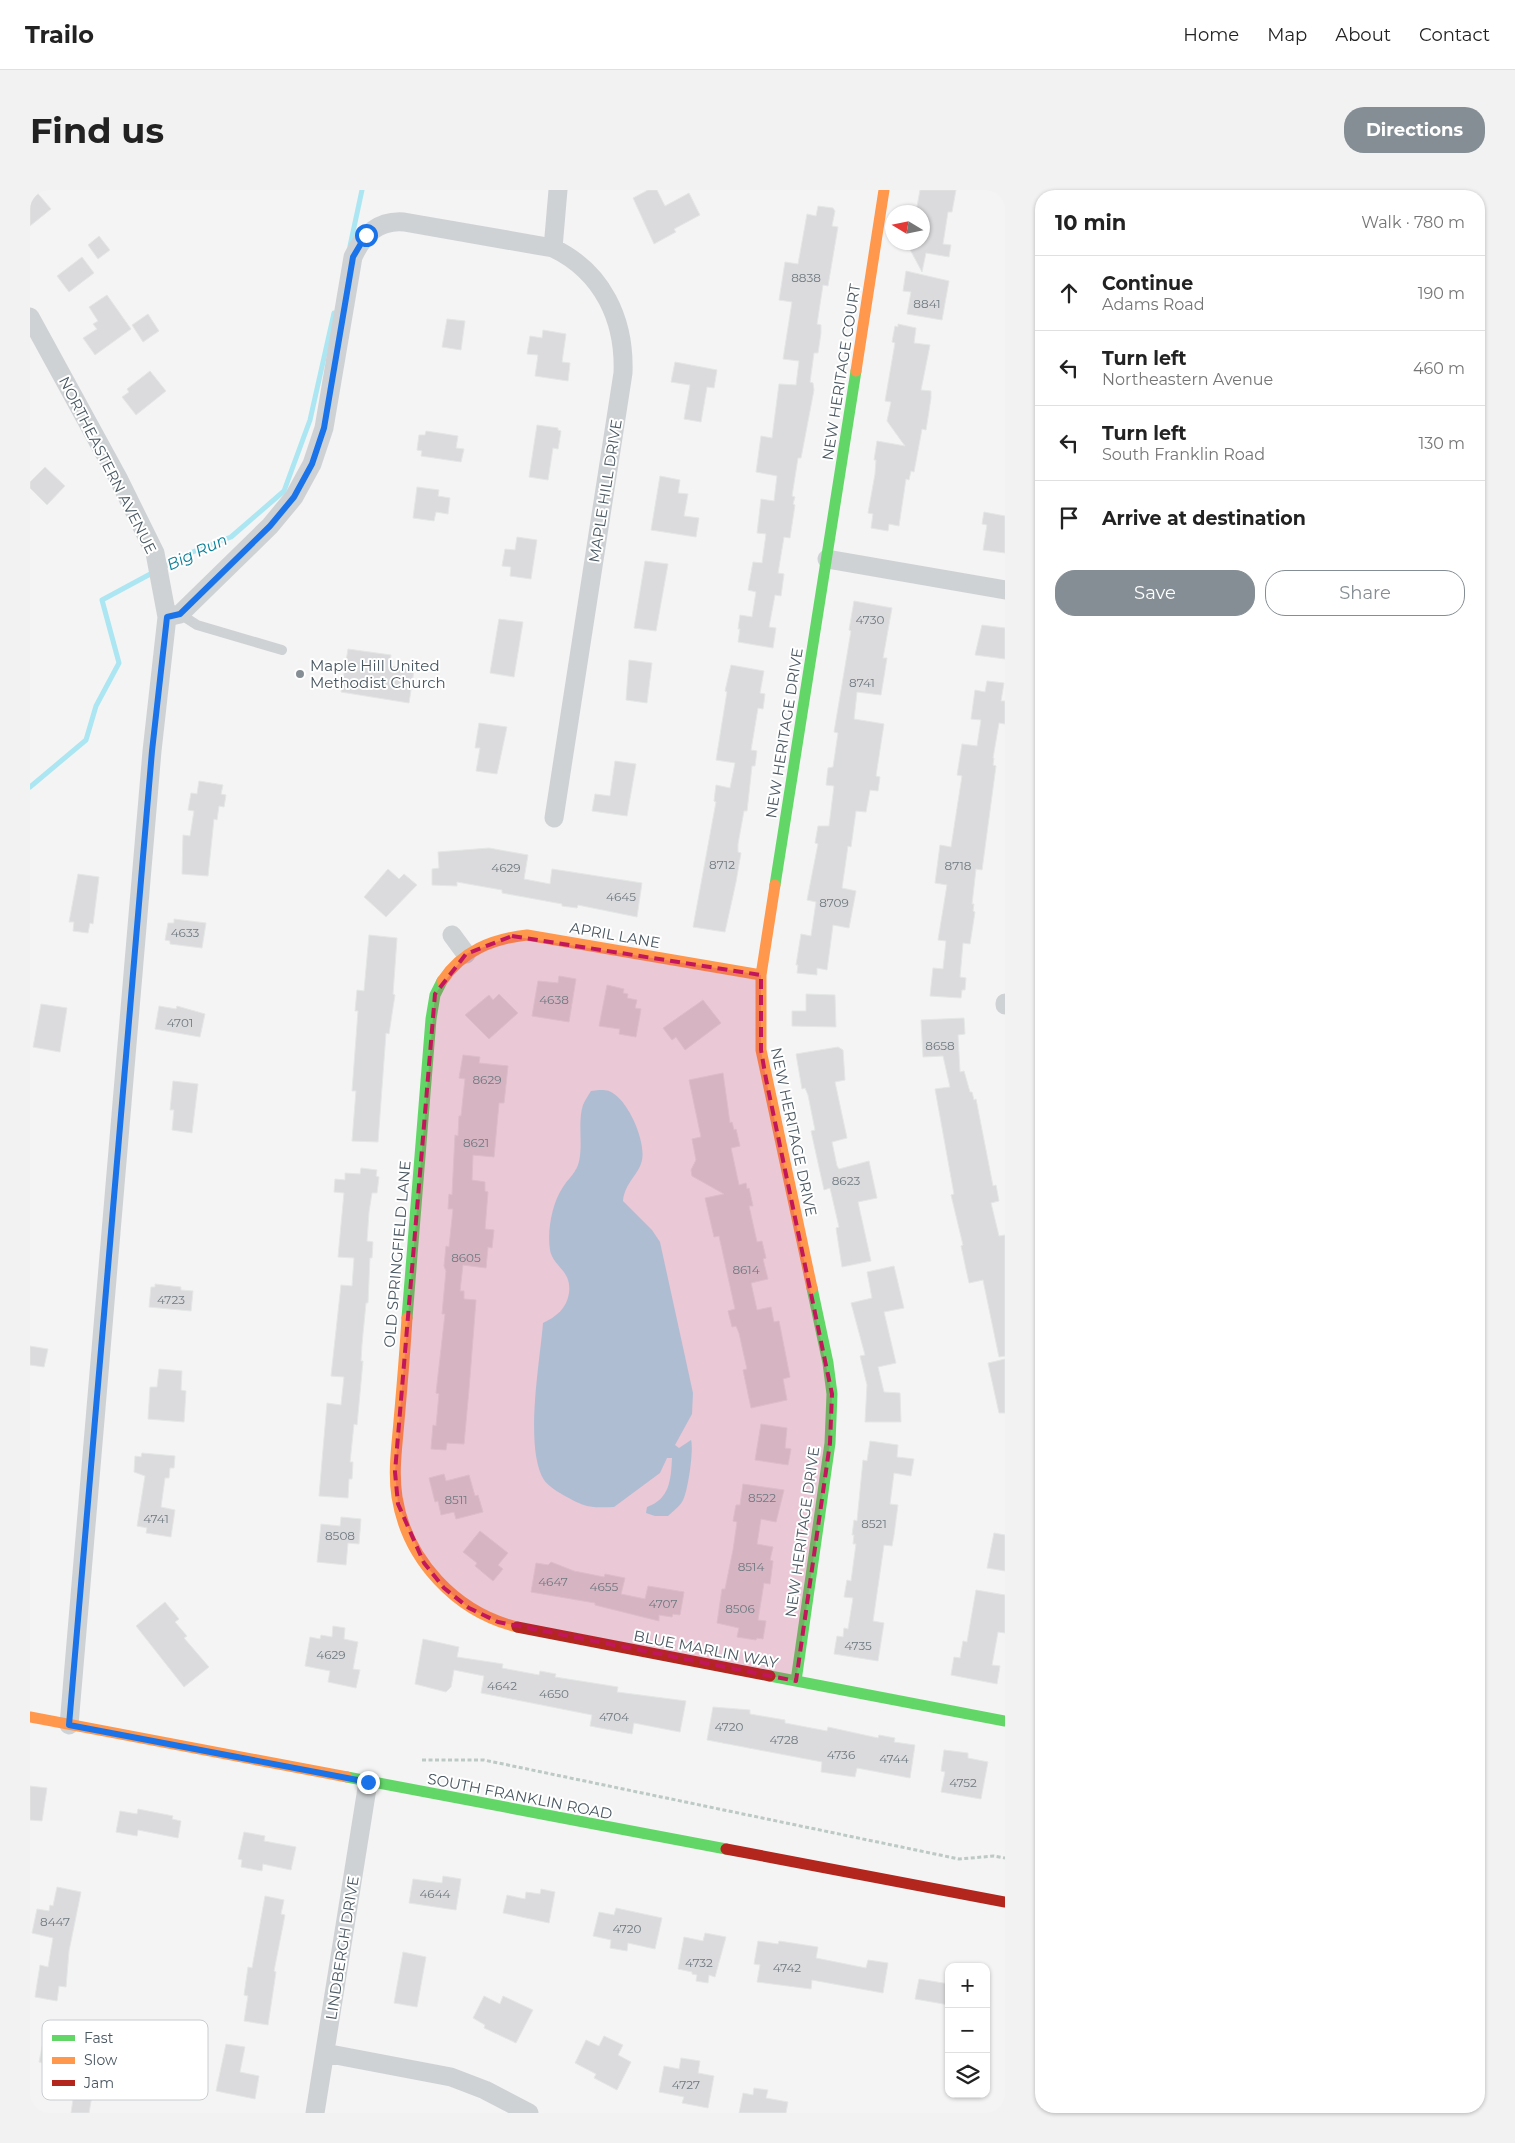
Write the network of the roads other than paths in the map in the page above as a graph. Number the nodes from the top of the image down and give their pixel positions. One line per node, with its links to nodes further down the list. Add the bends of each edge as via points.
1 (558, 190): 3 (street)
2 (884, 190): 5 (street, NEW HERITAGE COURT)
3 (553, 248): 7 (street, via 399,222 380,226 366,235 353,257 324,428 312,464 294,497 270,526); 9 (street, MAPLE HILL DRIVE, via 601,289 616,315 624,351)
4 (30, 317): 7 (street, NORTHEASTERN AVENUE, via 155,553)
5 (826, 559): 6 (street); 12 (street, NEW HERITAGE DRIVE)
6 (1005, 590)
7 (173, 616): 8 (lane); 17 (street, NORTHEASTERN AVENUE, via 151,761)
8 (282, 650)
9 (554, 818)
10 (452, 935): 11 (street)
11 (466, 954): 12 (street, APRIL LANE, via 490,942 527,935); 13 (street, OLD SPRINGFIELD LANE, via 450,970 436,994 431,1019 395,1472 398,1504 408,1533)
12 (761, 975): 14 (street, NEW HERITAGE DRIVE, via 761,1050 832,1394 830,1443)
13 (424, 1563): 14 (street, BLUE MARLIN WAY, via 444,1588 469,1608 498,1622)
14 (796, 1681): 16 (street, BLUE MARLIN WAY)
15 (30, 1717): 17 (street, SOUTH FRANKLIN ROAD)
16 (1005, 1721)
17 (69, 1725): 18 (street, SOUTH FRANKLIN ROAD)
18 (368, 1782): 19 (street, SOUTH FRANKLIN ROAD); 20 (street, LINDBERGH DRIVE)
19 (1005, 1902)
20 (325, 2053): 21 (street, LINDBERGH DRIVE); 22 (street, via 451,2076)
21 (315, 2113)
22 (529, 2113)

